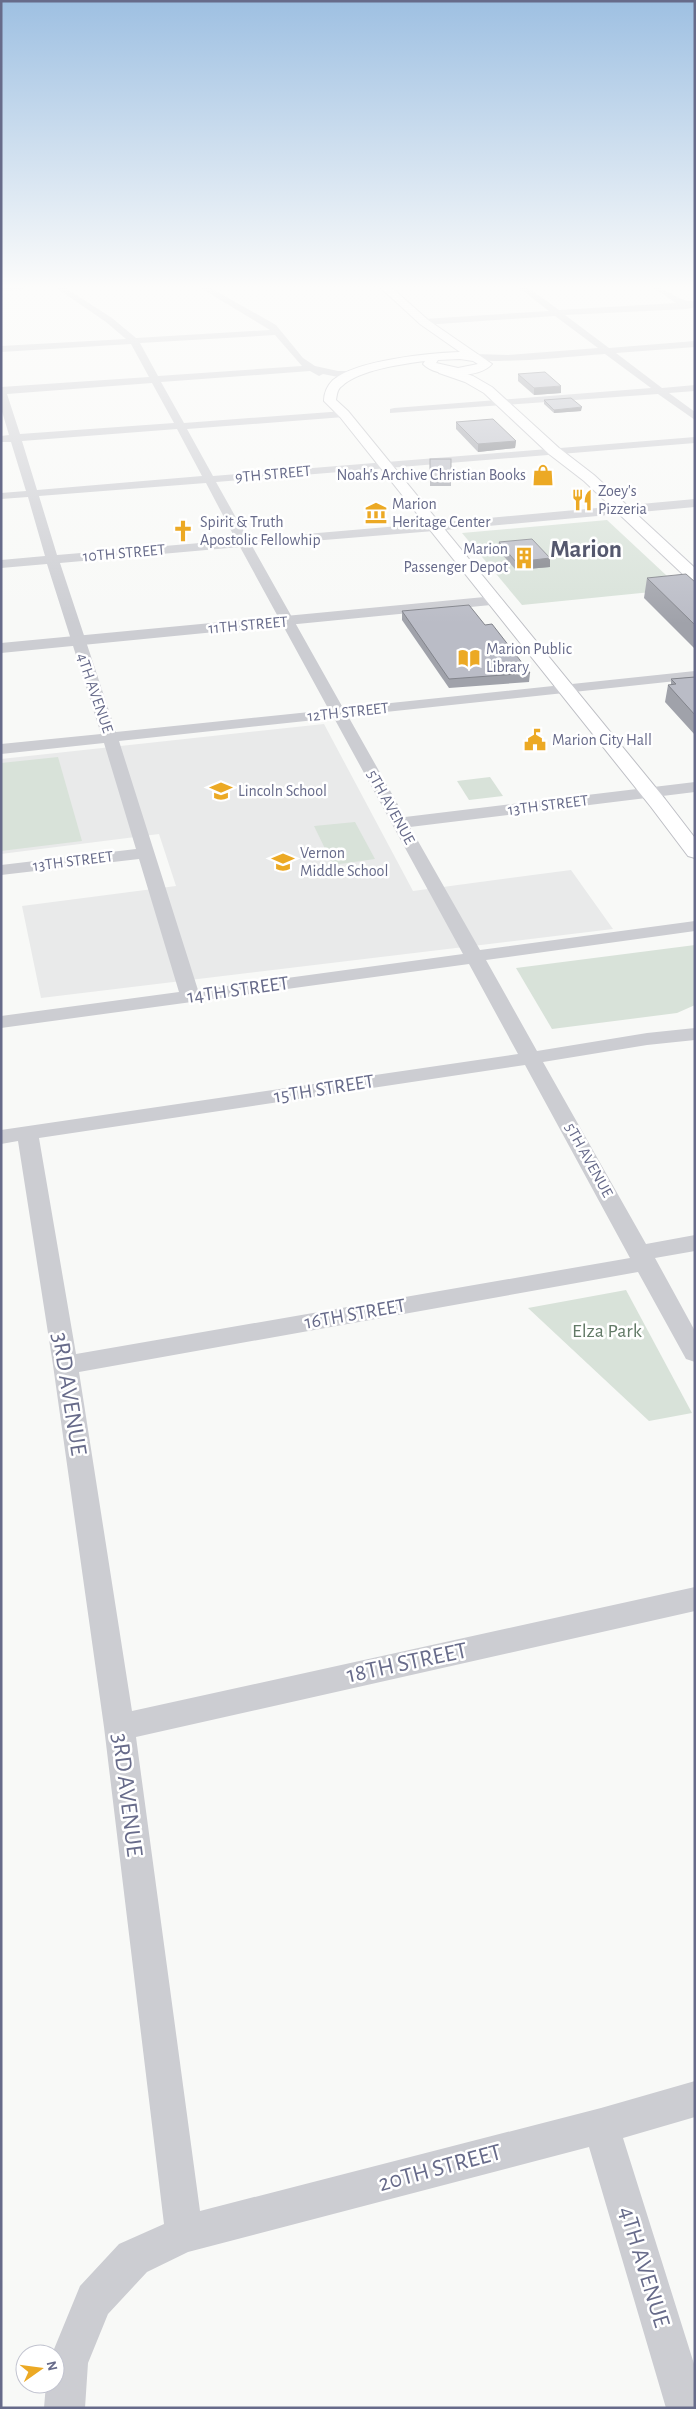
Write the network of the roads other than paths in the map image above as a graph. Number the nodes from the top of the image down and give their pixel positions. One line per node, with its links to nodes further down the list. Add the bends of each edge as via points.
1 (2, 399): 15 (street, 4TH AVENUE)
2 (166, 399): 14 (street, 5TH AVENUE)
3 (330, 399): 12 (main road)
4 (342, 399): 12 (main road)
5 (498, 399): 10 (main road)
6 (512, 399): 9 (main road)
7 (550, 399): 9 (street)
8 (671, 399): 13 (street)
9 (516, 402): 10 (street); 17 (main road)
10 (502, 403): 11 (street); 18 (main road)
11 (394, 411)
12 (344, 414): 14 (street); 19 (main road)
13 (695, 417)
14 (181, 427): 15 (street); 21 (street, 5TH AVENUE)
15 (8, 439): 22 (street, 4TH AVENUE)
16 (695, 440): 17 (street, 9TH STREET)
17 (569, 450): 18 (street, 9TH STREET); 20 (main road)
18 (554, 452): 19 (street, 9TH STREET); 20 (main road)
19 (385, 465): 21 (street, 9TH STREET); 26 (main road)
20 (589, 478): 25 (main road)
21 (210, 479): 22 (street, 9TH STREET); 27 (street, 5TH AVENUE)
22 (33, 493): 23 (street, 9TH STREET); 28 (street, 4TH AVENUE)
23 (1, 496)
24 (695, 503): 25 (street, 10TH STREET)
25 (623, 510): 26 (street, 10TH STREET); 30 (main road)
26 (434, 527): 27 (street, 10TH STREET); 31 (main road)
27 (244, 543): 28 (street, 10TH STREET); 32 (street, 5TH AVENUE)
28 (52, 560): 29 (street, 10TH STREET); 33 (street, 4TH AVENUE)
29 (1, 564)
30 (695, 577)
31 (495, 600): 32 (street, 11TH STREET); 36 (main road)
32 (289, 621): 33 (street, 11TH STREET); 37 (street, 5TH AVENUE)
33 (77, 641): 34 (street, 11TH STREET); 38 (street, 4TH AVENUE)
34 (1, 648)
35 (695, 675): 36 (street, 12TH STREET)
36 (566, 689): 37 (street, 12TH STREET); 41 (main road)
37 (338, 713): 38 (street, 12TH STREET); 42 (street, 5TH AVENUE)
38 (110, 737): 39 (street, 12TH STREET); 44 (street, 4TH AVENUE)
39 (1, 749)
40 (695, 787): 41 (street, 13TH STREET)
41 (650, 792): 42 (street, 13TH STREET); 43 (main road)
42 (400, 823): 47 (street, 5TH AVENUE)
43 (691, 844)
44 (144, 853): 45 (street, 13TH STREET); 48 (street, 4TH AVENUE)
45 (1, 870)
46 (695, 926): 47 (street, 14TH STREET)
47 (475, 957): 48 (street, 14TH STREET); 53 (street, 5TH AVENUE)
48 (190, 996): 49 (street, 14TH STREET)
49 (1, 1022)
50 (695, 1025): 52 (street, 15TH STREET)
51 (695, 1034): 52 (street, 15TH STREET)
52 (647, 1039): 53 (street, 15TH STREET)
53 (532, 1058): 54 (street, 15TH STREET); 56 (street, 5TH AVENUE)
54 (14, 1135): 58 (street, 3RD AVENUE)
55 (695, 1243): 56 (street, 16TH STREET)
56 (643, 1258): 57 (street, 5TH AVENUE); 58 (street, 16TH STREET)
57 (695, 1353)
58 (65, 1365): 60 (street, 3RD AVENUE)
59 (695, 1599): 60 (street, 18TH STREET)
60 (119, 1727): 63 (street, 3RD AVENUE)
61 (695, 2099): 62 (street, 20TH STREET)
62 (602, 2126): 63 (street, 20TH STREET); 65 (street, 4TH AVENUE)
63 (184, 2234): 64 (street, via 133,2258 94,2300 68,2363)
64 (64, 2408)
65 (687, 2408)

